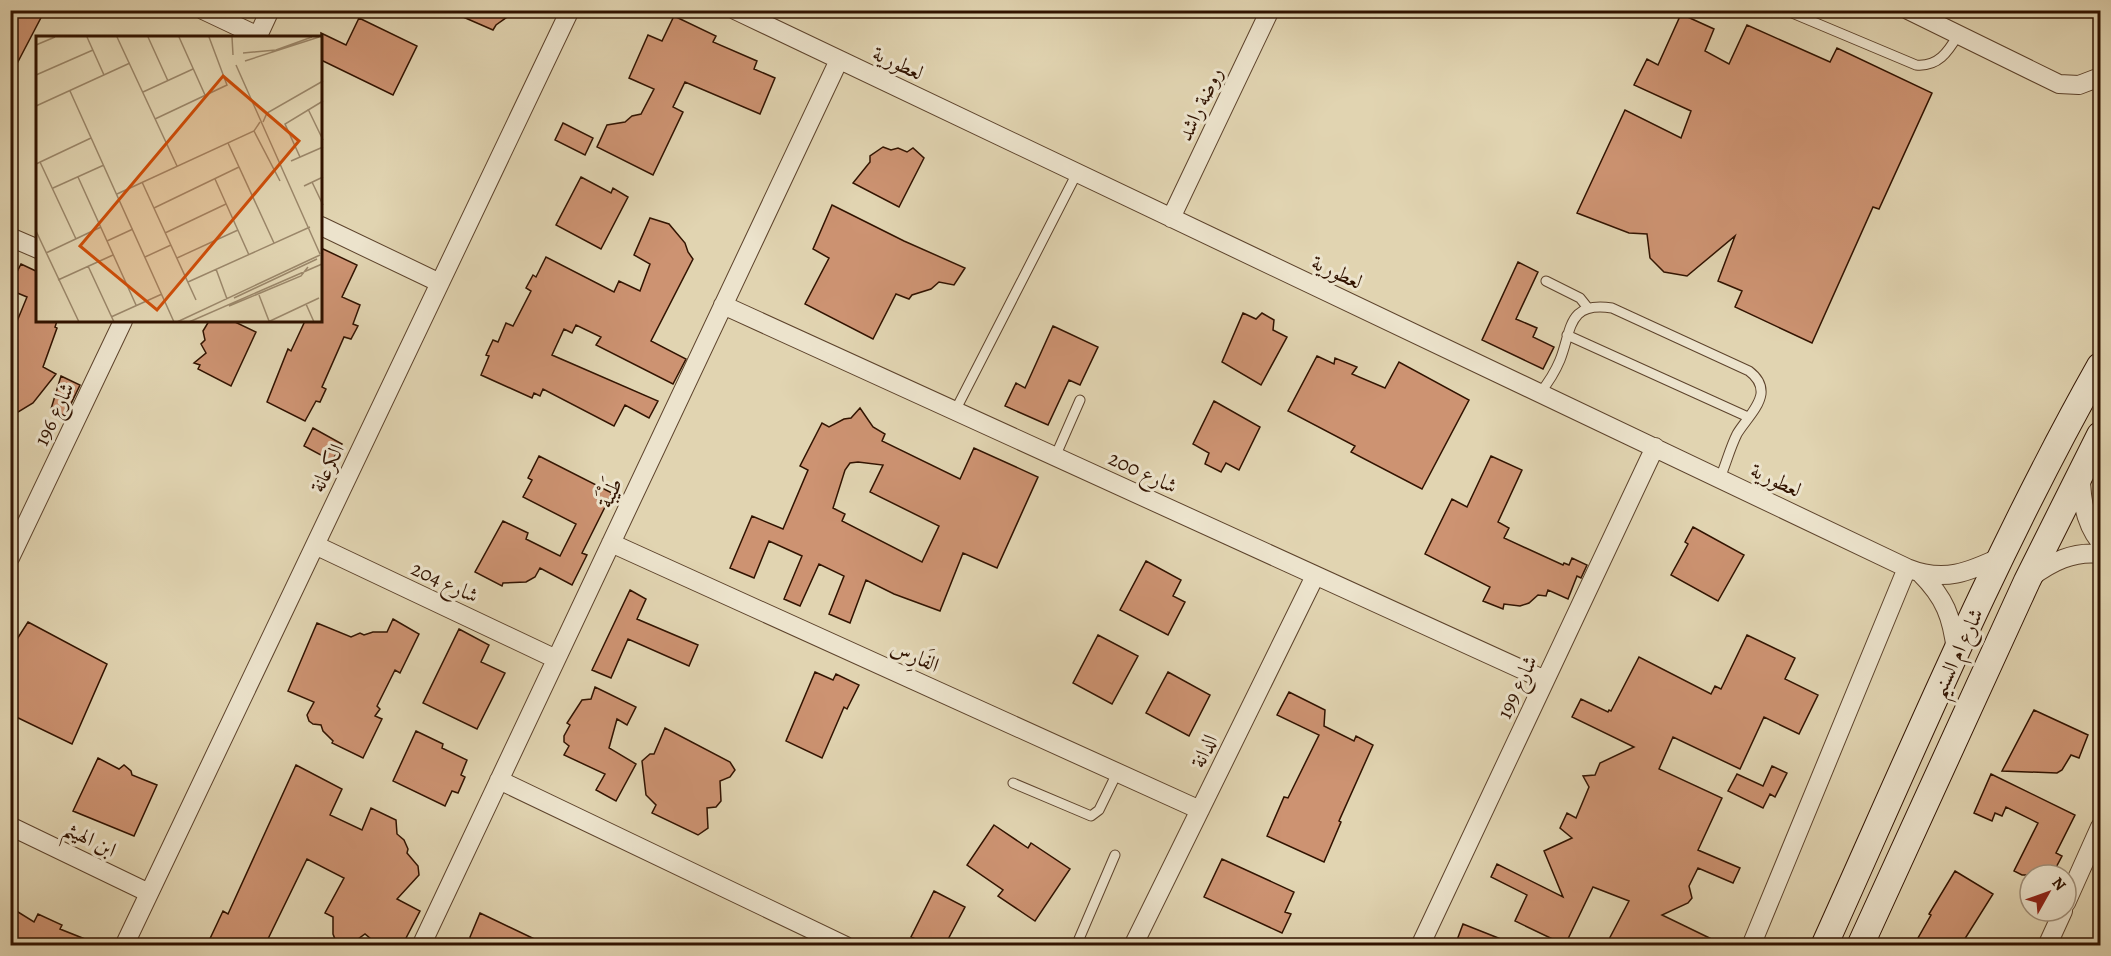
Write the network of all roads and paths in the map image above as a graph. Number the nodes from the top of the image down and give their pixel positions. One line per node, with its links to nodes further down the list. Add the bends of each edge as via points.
1 (203, 10): 9 (street)
2 (270, 10): 10 (street)
3 (570, 10): 19 (street, الكرعانة)
4 (735, 10): 11 (street, لعطورية)
5 (1270, 10): 14 (street, روضة راشد)
6 (1785, 10): 8 (lane, via 1916,65 1940,60)
7 (1908, 10): 8 (street)
8 (1958, 35): 12 (street, via 2059,84 2079,85)
9 (256, 36)
10 (258, 36)
11 (839, 60): 13 (street, لعطورية); 20 (street, طَيْبَة)
12 (2100, 77)
13 (1077, 173): 14 (street, لعطورية); 27 (lane)
14 (1171, 218): 25 (street, لعطورية)
15 (322, 226): 19 (street)
16 (10, 237): 17 (street)
17 (36, 248)
18 (1546, 281): 21 (lane, via 1580,298)
19 (440, 283): 36 (street, الكرعانة)
20 (723, 305): 27 (street, شارع 200); 35 (street, طَيْبَة)
21 (1588, 308): 23 (lane, via 1574,319); 28 (lane, via 1612,308 1749,371 1761,391 1760,400)
22 (123, 322): 39 (street, شارع 196)
23 (1567, 335): 25 (lane, via 1557,368); 28 (lane)
24 (2100, 366): 38 (main road, شارع ام السنيم)
25 (1540, 393): 30 (street, لعطورية)
26 (1080, 400): 31 (lane)
27 (955, 411): 31 (street, شارع 200)
28 (1748, 417): 33 (lane)
29 (2100, 435): 32 (main road, شارع ام السنيم)
30 (1655, 447): 33 (street, لعطورية); 45 (street, شارع 199)
31 (1055, 456): 41 (street, شارع 200)
32 (2081, 472): 34 (street, via 2081,496); 42 (main road, شارع ام السنيم)
33 (1720, 478): 40 (street, لعطورية)
34 (2100, 542)
35 (611, 543): 44 (street, طَيْبَة); 46 (street, الفَارِس)
36 (315, 546): 44 (street, شارع 204); 54 (street, الكرعانة)
37 (2100, 554): 42 (street, via 2064,557)
38 (2002, 555): 40 (street, لعطورية, via 1964,573 1942,576); 43 (main road, شارع ام السنيم)
39 (10, 558)
40 (1914, 570): 43 (street, لعطورية, via 1937,590 1948,610); 62 (street)
41 (1315, 576): 45 (street, شارع 200); 49 (street, الدانة)
42 (2027, 581): 64 (main road, شارع ام السنيم)
43 (1957, 653): 63 (main road, شارع ام السنيم)
44 (556, 659): 47 (street, طَيْبَة)
45 (1545, 680): 61 (street, شارع 199)
46 (1117, 773): 48 (lane, via 1099,810 1091,816); 49 (street, الفَارِس)
47 (499, 780): 57 (street, طَيْبَة); 58 (street)
48 (1013, 783)
49 (1200, 810): 60 (street, الدانة)
50 (10, 826): 54 (street, ابن الهيثم)
51 (2100, 827): 53 (street)
52 (1115, 855): 59 (lane)
53 (2078, 876)
54 (149, 892): 56 (street, الكرعانة)
55 (2057, 923): 65 (street)
56 (124, 945)
57 (421, 945)
58 (846, 945)
59 (1076, 945)
60 (1133, 945)
61 (1420, 945)
62 (1751, 945)
63 (1824, 945)
64 (1860, 945)
65 (2047, 945)

